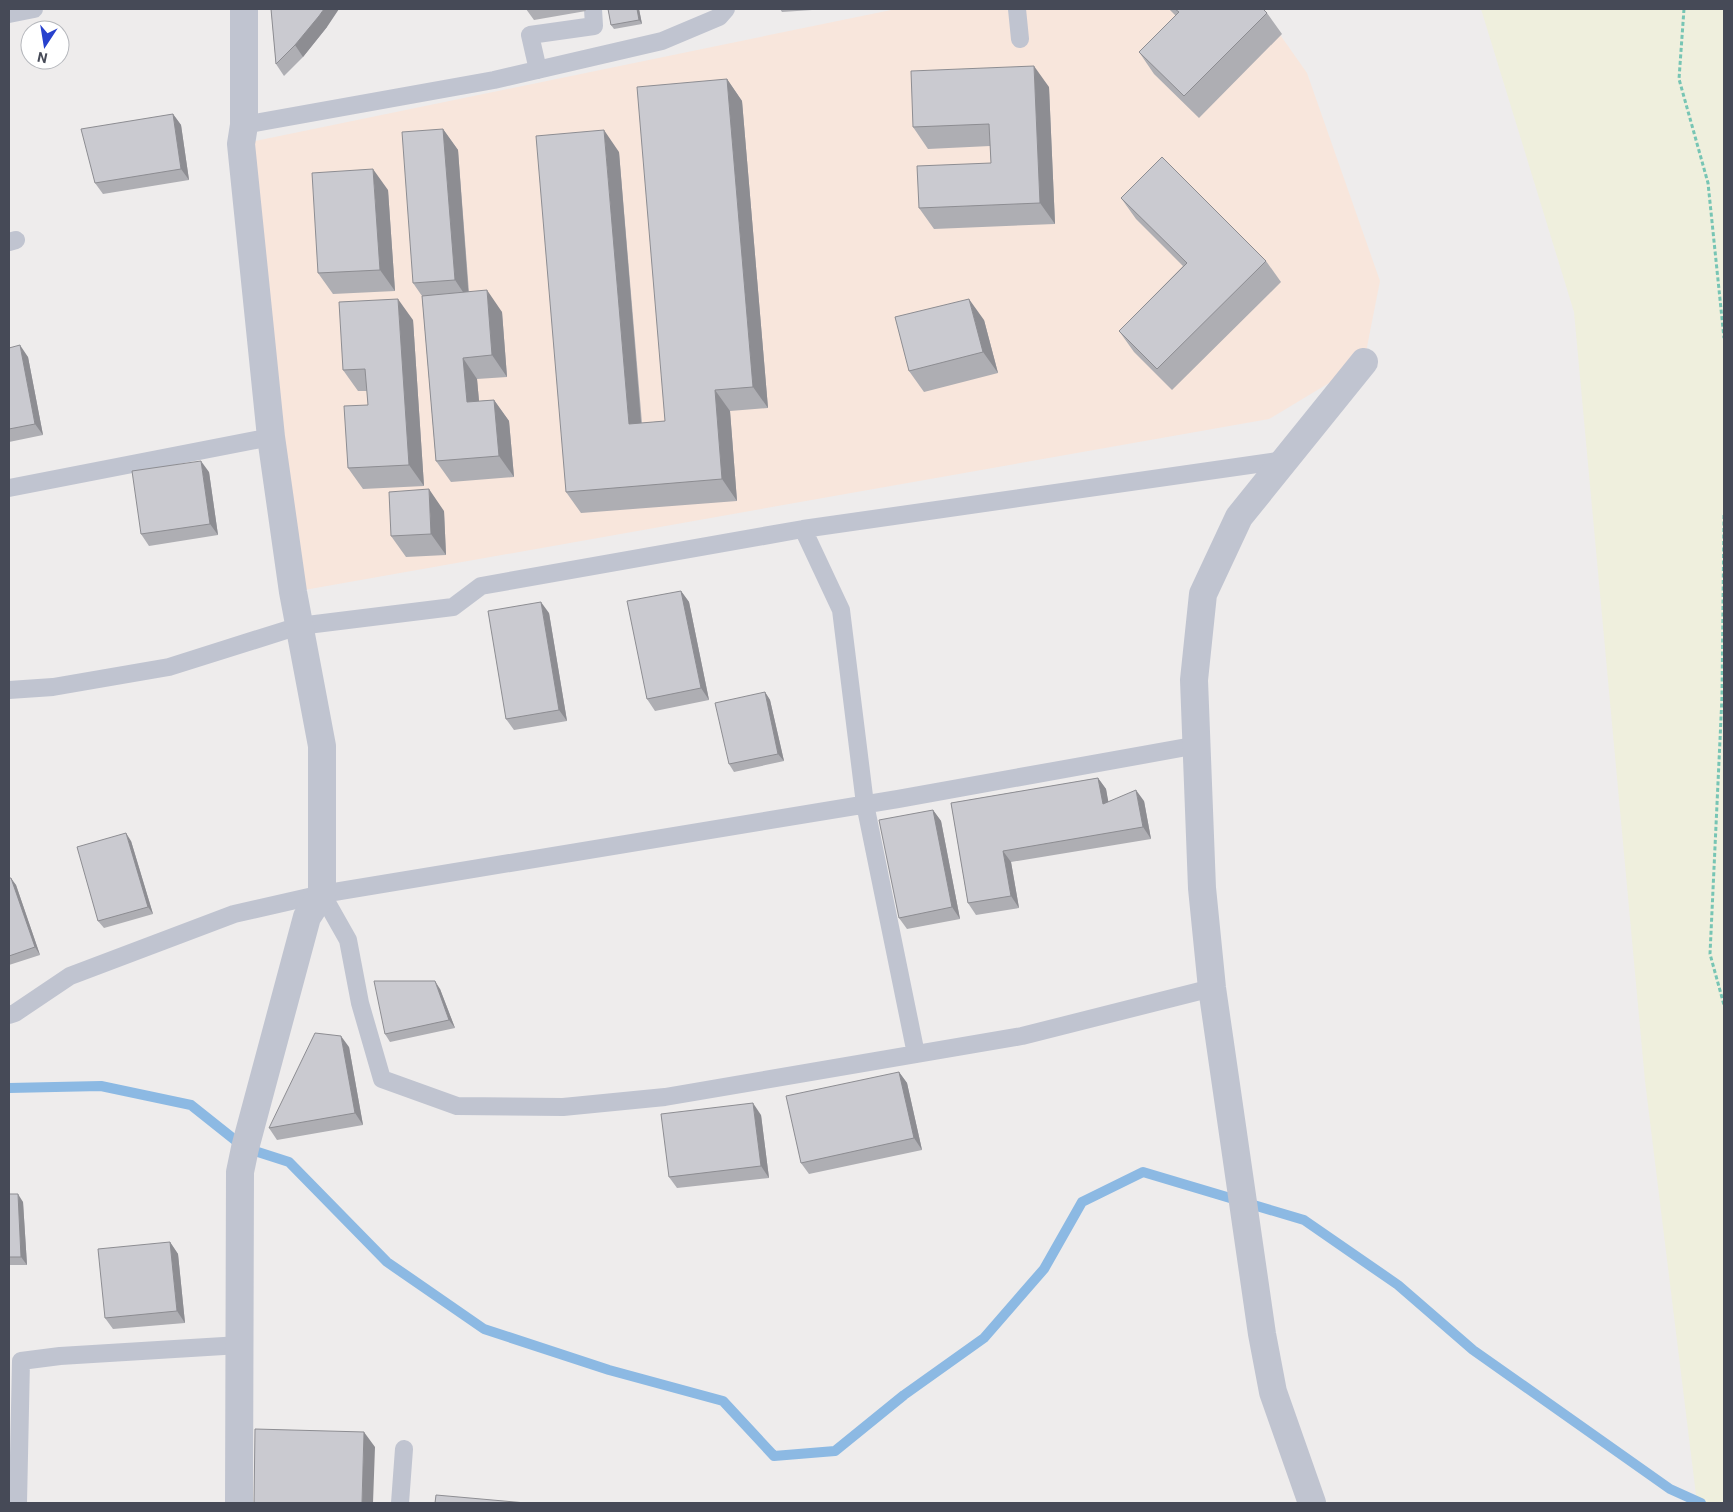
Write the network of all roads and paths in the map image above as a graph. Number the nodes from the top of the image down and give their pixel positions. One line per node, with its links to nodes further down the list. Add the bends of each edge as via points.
1 (34, 9): 7 (lane)
2 (244, 9): 10 (street)
3 (593, 9): 9 (lane, via 594,26 530,35)
4 (726, 9): 9 (lane, via 719,17 662,41)
5 (1017, 9): 8 (lane)
6 (1684, 9): 11 (path, via 1679,79 1708,183)
7 (9, 14)
8 (1020, 39)
9 (538, 70): 10 (lane)
10 (244, 125): 13 (street, via 241,144)
11 (1724, 338)
12 (1364, 362): 14 (street)
13 (271, 437): 15 (lane); 18 (street)
14 (1285, 460): 17 (lane); 20 (street, via 1239,517 1202,594 1194,680)
15 (9, 488)
16 (1724, 515): 24 (path, via 1722,696 1710,954)
17 (803, 529): 18 (lane, via 482,586 453,608); 21 (lane, via 841,610)
18 (299, 626): 19 (lane, via 169,668); 22 (street, via 322,746)
19 (9, 690)
20 (1198, 744): 21 (lane); 23 (street, via 1202,888)
21 (865, 804): 22 (lane); 26 (lane)
22 (322, 894): 25 (lane, via 234,914 70,976); 26 (lane, via 348,940 360,1003 382,1079 457,1106 563,1106 665,1097); 27 (street, via 307,917 240,1172)
23 (1212, 988): 26 (lane, via 1022,1036); 32 (street, via 1273,1392)
24 (1724, 1005)
25 (9, 1015)
26 (916, 1054)
27 (240, 1345): 29 (lane, via 21,1361); 30 (street)
28 (404, 1449): 31 (lane)
29 (18, 1503)
30 (239, 1503)
31 (400, 1503)
32 (1312, 1503)

